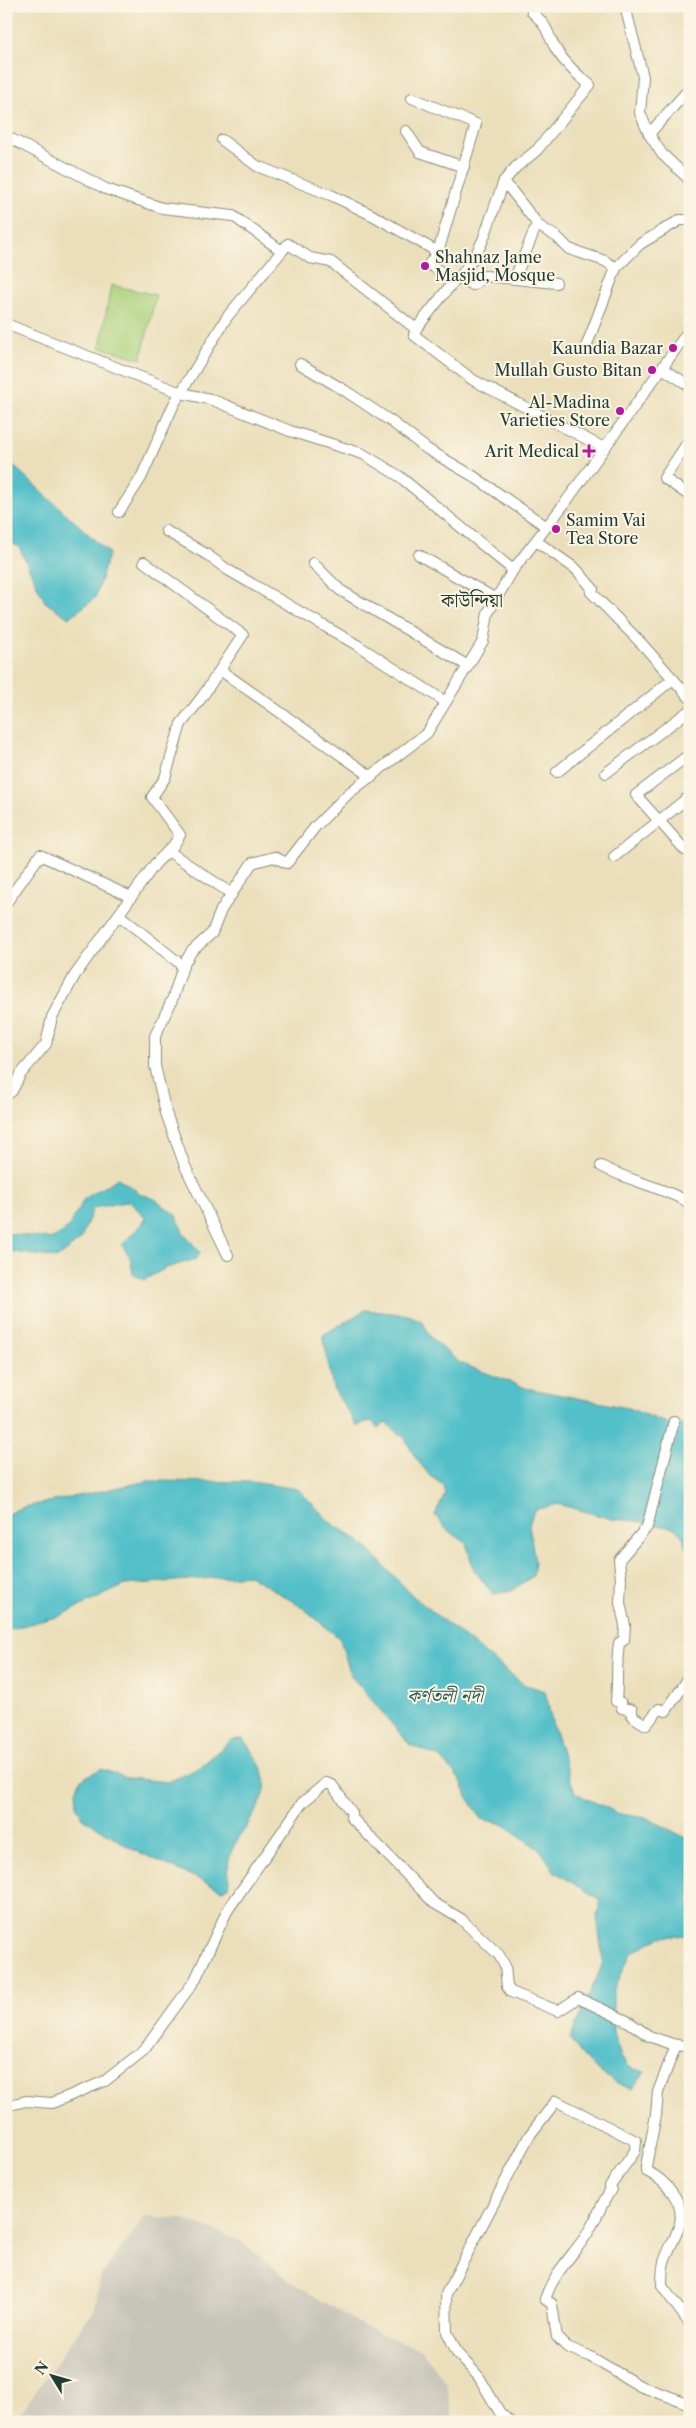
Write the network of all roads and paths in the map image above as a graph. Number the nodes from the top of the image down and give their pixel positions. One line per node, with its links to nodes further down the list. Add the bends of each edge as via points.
1 (534, 6): 11 (street, via 532,12 545,23 556,49 590,85 537,150 516,166)
2 (625, 6): 6 (street, via 643,77 640,113)
3 (690, 88): 6 (street)
4 (412, 98): 9 (street, via 476,124)
5 (406, 131): 9 (street, via 420,152)
6 (649, 134): 10 (street, via 662,154)
7 (6, 136): 14 (street, via 106,189 162,208 233,216)
8 (222, 140): 15 (street, via 257,166 349,204)
9 (464, 167): 15 (street)
10 (690, 180)
11 (504, 181): 13 (street); 18 (street, via 483,240 475,256)
12 (690, 220): 16 (street, via 680,220 640,244)
13 (537, 224): 16 (street, via 569,248); 17 (street)
14 (282, 251): 21 (street, via 288,244 310,258 330,262); 27 (street, via 227,317)
15 (438, 252): 18 (street, via 429,264)
16 (616, 268): 23 (street)
17 (515, 278): 18 (street, via 485,276 473,285); 19 (street)
18 (456, 279): 21 (street)
19 (556, 283)
20 (6, 324): 27 (street)
21 (416, 329): 29 (street, via 414,335 473,380)
22 (690, 329): 25 (street)
23 (586, 347)
24 (300, 364): 32 (street)
25 (662, 368): 26 (street); 29 (street)
26 (690, 386)
27 (181, 393): 31 (street, via 140,478); 38 (street, via 210,399 290,431 363,454 399,476)
28 (690, 439): 30 (street, via 664,478)
29 (604, 448): 32 (street)
30 (690, 496)
31 (119, 512)
32 (547, 527): 34 (street)
33 (166, 531): 44 (street)
34 (536, 541): 38 (street); 42 (street, via 576,569 593,589 591,592)
35 (419, 556): 39 (street)
36 (144, 562): 41 (street, via 243,636)
37 (313, 563): 40 (street, via 340,590)
38 (513, 570): 39 (street)
39 (496, 599): 40 (street, via 488,613 483,641)
40 (468, 666): 44 (street)
41 (220, 670): 49 (street); 53 (street, via 181,724 165,778 152,797 180,835)
42 (673, 679): 43 (street); 47 (street)
43 (690, 698)
44 (446, 702): 49 (street, via 427,733)
45 (690, 710): 48 (street)
46 (690, 754): 51 (street, via 636,796)
47 (557, 772)
48 (606, 773)
49 (372, 777): 55 (street, via 349,793 315,827 288,863 274,857 252,863)
50 (690, 796): 51 (street)
51 (658, 821): 52 (street); 54 (street)
52 (685, 846)
53 (168, 851): 55 (street); 56 (street)
54 (614, 857)
55 (232, 894): 59 (street, via 212,932 191,952)
56 (132, 897): 57 (street, via 40,855); 58 (street)
57 (6, 903)
58 (119, 916): 59 (street); 60 (street, via 75,975 52,1017 46,1044)
59 (183, 966): 63 (street, via 155,1036 155,1066 166,1113 185,1166)
60 (6, 1095)
61 (601, 1166): 62 (street, via 690,1203)
62 (690, 1216)
63 (228, 1255)
64 (674, 1421): 65 (street, via 647,1527 619,1560 620,1603 625,1625 617,1659 616,1701 622,1708 632,1710 632,1716 646,1725 659,1709 666,1711 686,1682)
65 (690, 1669)
66 (676, 2045): 67 (street); 68 (street, via 649,2036 629,2022 578,1998 558,2011 511,1992 507,1986 505,1966 498,1955 461,1919 434,1903 351,1817 352,1813 332,1785 326,1783 302,1803 227,1911 195,1980 144,2050 105,2081 52,2103 26,2101); 69 (street, via 658,2092 646,2171 668,2187 678,2204 681,2221 664,2264 662,2286)
67 (690, 2046)
68 (6, 2106)
69 (690, 2324)
70 (690, 2404): 71 (street, via 640,2386 567,2347 557,2337 552,2304 545,2298 569,2256 584,2239 610,2186 636,2151 636,2141 556,2101 529,2136 446,2294 447,2332 458,2354 479,2377 500,2413)
71 (510, 2422)

